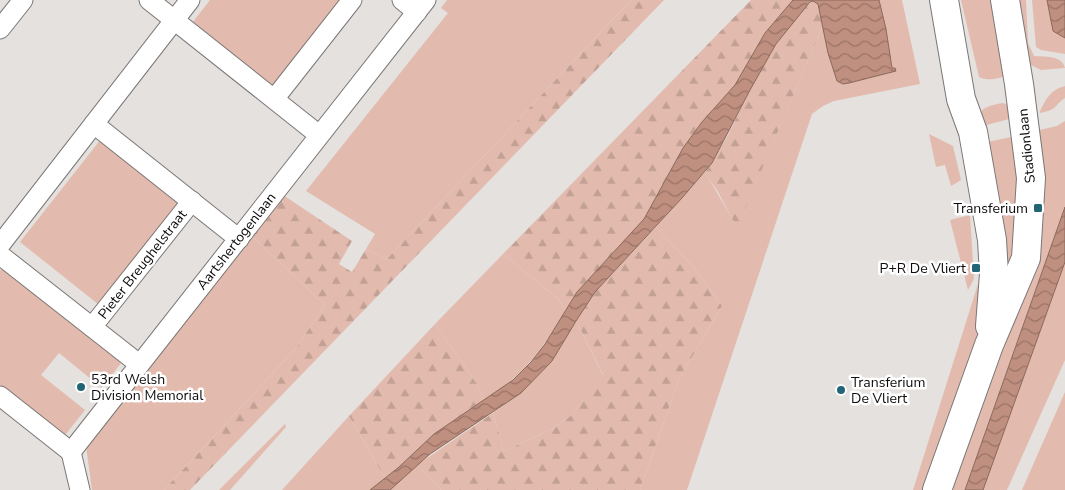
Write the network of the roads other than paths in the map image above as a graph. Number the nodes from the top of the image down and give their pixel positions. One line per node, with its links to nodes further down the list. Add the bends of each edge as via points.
1 (23, 0): 10 (street)
2 (149, 0): 9 (street)
3 (190, 0): 9 (street)
4 (352, 0): 11 (street)
5 (402, 0): 8 (street)
6 (944, 0): 19 (main road, Stadionlaan, via 960,99 973,132 992,240 994,274)
7 (1005, 0): 19 (main road, Stadionlaan, via 1020,84 1031,178 1026,258)
8 (421, 6): 13 (street, Aartshertogenlaan)
9 (174, 20): 11 (street); 12 (street)
10 (0, 29)
11 (275, 98): 13 (street)
12 (94, 124): 14 (street, Pieter Breughelstraat); 16 (street)
13 (319, 135): 15 (street, Aartshertogenlaan)
14 (192, 201): 15 (street, Pieter Breughelstraat); 18 (street, Pieter Breughelstraat)
15 (239, 238): 20 (street, Aartshertogenlaan)
16 (0, 245)
17 (0, 256): 18 (street)
18 (92, 327): 20 (street)
19 (989, 345): 24 (main road, Stadionlaan)
20 (139, 364): 22 (street, Aartshertogenlaan)
21 (0, 396): 22 (street)
22 (71, 452): 23 (street)
23 (80, 490)
24 (937, 490)

